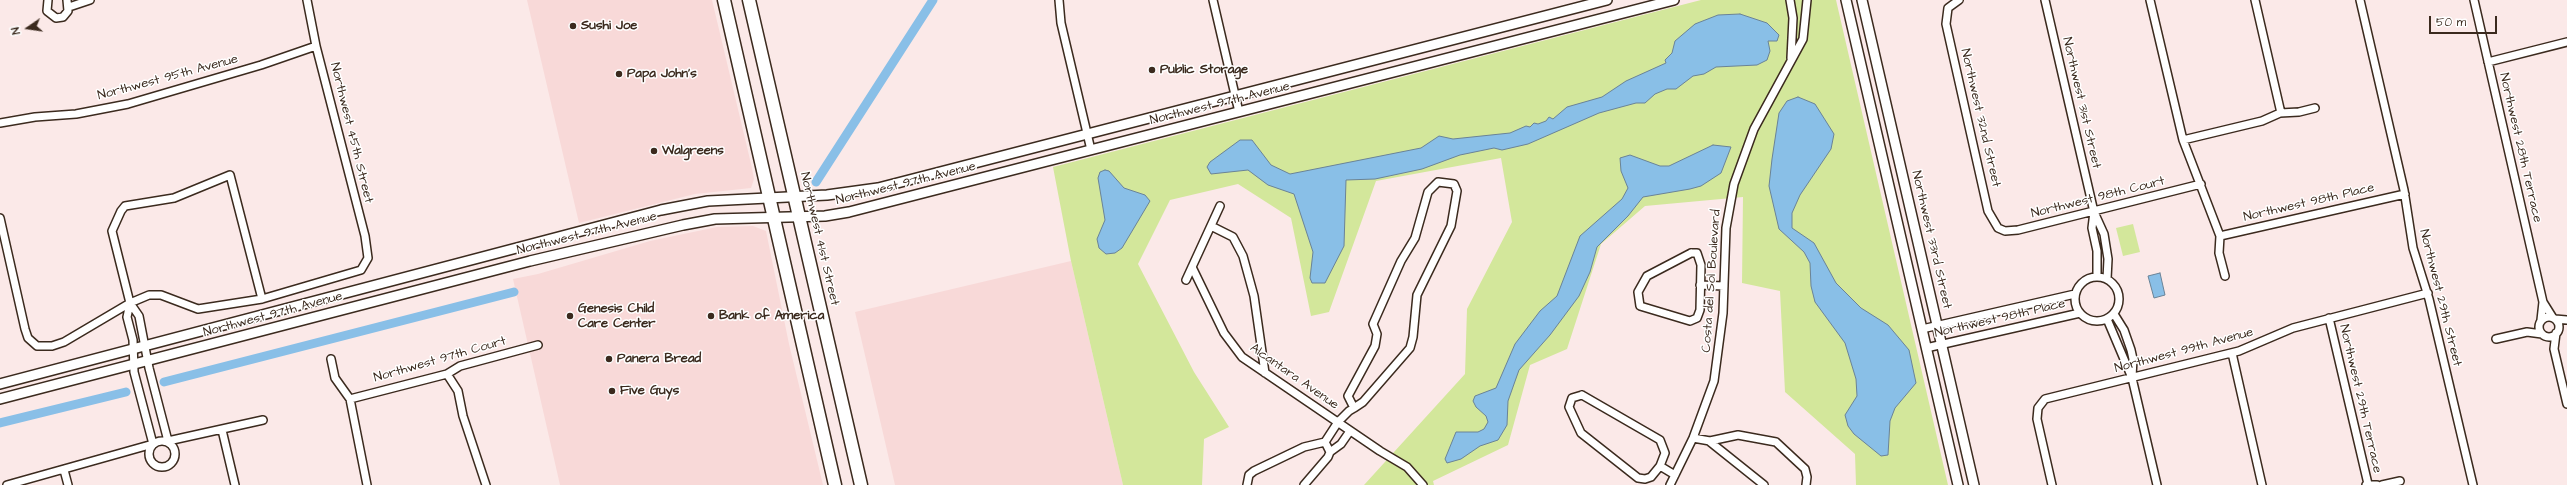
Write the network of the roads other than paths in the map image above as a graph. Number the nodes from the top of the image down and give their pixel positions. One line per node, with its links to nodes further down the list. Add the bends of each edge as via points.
1 (48, 0): 20 (street, via 47,11 56,18 64,17)
2 (90, 0): 20 (street)
3 (307, 0): 23 (street, Northwest 45th Street)
4 (724, 0): 39 (main road)
5 (749, 0): 38 (main road, Northwest 41st Street)
6 (1059, 0): 33 (street, via 1060,18)
7 (1213, 0): 28 (street)
8 (1608, 0): 21 (street); 25 (street, Northwest 97th Avenue)
9 (1674, 0): 21 (street, Northwest 97th Avenue)
10 (1790, 0): 24 (street, Costa del Sol Boulevard, via 1793,18)
11 (1807, 0): 24 (street, Costa del Sol Boulevard, via 1804,33 1798,50)
12 (1846, 0): 69 (street)
13 (1862, 0): 68 (street, Northwest 33rd Street)
14 (1959, 0): 46 (street, Northwest 32nd Street, via 1948,8 1946,24 1988,211 1992,221)
15 (2045, 0): 41 (street, Northwest 31st Street)
16 (2150, 0): 34 (street)
17 (2255, 0): 31 (street)
18 (2360, 0): 37 (street, Northwest 29th Street)
19 (2474, 0): 26 (street, Northwest 28th Terrace)
20 (68, 4)
21 (1614, 16): 27 (street, Northwest 97th Avenue)
22 (2567, 42): 26 (street)
23 (316, 46): 32 (street, Northwest 95th Avenue, via 262,65 128,104 76,114); 57 (street, Northwest 45th Street, via 365,236 368,258 361,270)
24 (1791, 58): 54 (street, Costa del Sol Boulevard, via 1754,129 1734,184 1726,228)
25 (1368, 61): 27 (street); 28 (street, Northwest 97th Avenue)
26 (2488, 62): 58 (street, Northwest 28th Terrace)
27 (1372, 78): 30 (street, Northwest 97th Avenue)
28 (1235, 95): 30 (street); 33 (street, Northwest 97th Avenue)
29 (2315, 108): 31 (street)
30 (1239, 112): 35 (street, Northwest 97th Avenue)
31 (2281, 113): 34 (street, via 2262,121)
32 (0, 123)
33 (1087, 134): 35 (street); 38 (street, Northwest 97th Avenue, via 878,188)
34 (2183, 140): 36 (street)
35 (1091, 150): 43 (street, Northwest 97th Avenue, via 849,212 825,216)
36 (2201, 184): 41 (street, Northwest 98th Court); 47 (street)
37 (2404, 194): 47 (street, Northwest 98th Place); 55 (street, Northwest 29th Street, via 2413,248)
38 (794, 197): 39 (street, Northwest 97th Avenue); 43 (main road, Northwest 41st Street)
39 (770, 198): 42 (main road); 74 (street, Northwest 97th Avenue, via 708,201 661,210)
40 (1220, 206): 45 (street)
41 (2094, 212): 46 (street, Northwest 98th Court, via 2018,230); 50 (street, Northwest 31st Street, via 2092,228 2097,251); 51 (street, Northwest 31st Street, via 2104,234)
42 (773, 216): 43 (street, Northwest 97th Avenue); 82 (street, Northwest 97th Avenue, via 715,219 649,232); 111 (main road)
43 (799, 216): 112 (main road, Northwest 41st Street)
44 (0, 218): 59 (street, via 24,329 28,338 37,346 52,346 64,342)
45 (1211, 226): 48 (street); 84 (street, via 1233,237 1243,256 1254,296)
46 (2000, 229)
47 (2220, 236): 49 (street, via 2219,253)
48 (1192, 267): 52 (street); 84 (street, Alcantara Avenue, via 1228,340 1246,360)
49 (2225, 276)
50 (2097, 277): 51 (street); 56 (street, via 2084,280)
51 (2107, 279): 61 (street, via 2118,292 2118,306)
52 (1186, 280)
53 (1700, 285): 53 (street, via 1700,260 1697,253 1691,253 1647,276 1638,292 1638,304 1645,309 1693,321 1699,315); 54 (street)
54 (1724, 286): 96 (street, Costa del Sol Boulevard, via 1722,331 1715,374)
55 (2428, 293): 62 (street, Northwest 99th Avenue); 127 (street, Northwest 29th Street)
56 (2075, 294): 60 (street, via 2076,306); 68 (street, Northwest 98th Place)
57 (262, 299): 59 (street, via 198,309 161,295 149,295); 59 (street, via 230,175 174,198 125,206 112,231)
58 (2543, 302): 63 (street, Northwest 28th Terrace); 66 (street, Northwest 28th Terrace)
59 (130, 303): 74 (street, via 139,316); 77 (street, via 127,317)
60 (2080, 313): 64 (street, via 2093,321); 76 (street, Northwest 98th Place)
61 (2114, 314): 64 (street); 86 (street, via 2124,330 2131,350)
62 (2329, 318): 80 (street, Northwest 99th Avenue, via 2293,328 2258,345); 124 (street, Northwest 29th Terrace)
63 (2554, 318): 65 (street); 66 (street, via 2548,317); 71 (street)
64 (2107, 319): 86 (street)
65 (2567, 320)
66 (2540, 322): 70 (street); 72 (street)
67 (2567, 324): 71 (street)
68 (1938, 326): 69 (street, Northwest 98th Place); 76 (street, Northwest 33rd Street)
69 (1922, 329): 78 (street)
70 (2527, 332): 72 (street); 73 (street)
71 (2557, 332): 72 (street, via 2552,336); 79 (street)
72 (2543, 335): 79 (street)
73 (2496, 339)
74 (145, 345): 77 (street, Northwest 97th Avenue); 82 (street)
75 (538, 345): 85 (street, Northwest 97th Court, via 460,366)
76 (1942, 345): 78 (street, Northwest 98th Place); 120 (street, Northwest 33rd Street)
77 (134, 348): 83 (street); 87 (street, Northwest 97th Avenue)
78 (1926, 348): 119 (street)
79 (2554, 349): 90 (street)
80 (2232, 353): 86 (street, Northwest 99th Avenue); 123 (street)
81 (331, 358): 89 (street, via 336,378)
82 (147, 361): 83 (street, Northwest 97th Avenue); 97 (street)
83 (134, 365): 88 (street, Northwest 97th Avenue); 100 (street)
84 (1265, 372): 93 (street, Alcantara Avenue)
85 (447, 374): 89 (street, Northwest 97th Court); 110 (street, via 458,391)
86 (2132, 378): 121 (street, Northwest 99th Avenue, via 2051,396 2040,405 2037,419); 122 (street)
87 (0, 384)
88 (0, 399)
89 (350, 399): 109 (street)
90 (2567, 404)
91 (1354, 408): 91 (street, Alcantara Avenue, via 1363,402 1410,348 1414,337 1417,295 1451,226 1458,191 1454,184 1438,182 1428,192 1415,238 1401,261 1372,324 1377,334 1375,346 1348,396); 93 (street, Alcantara Avenue)
92 (263, 420): 94 (street)
93 (1338, 422): 95 (street, Alcantara Avenue); 99 (street)
94 (222, 430): 97 (street); 108 (street)
95 (1350, 431): 101 (street, via 1341,444); 115 (street, Alcantara Avenue, via 1407,467)
96 (1693, 438): 98 (street); 104 (street, Costa del Sol Boulevard)
97 (168, 441): 100 (street, via 160,440); 100 (street, via 174,447 176,456 168,466 158,467 151,461 149,453)
98 (1709, 441): 117 (street); 118 (street, via 1738,435 1776,442 1805,469)
99 (1325, 442): 101 (street); 113 (street, via 1304,446 1254,471 1249,475)
100 (153, 444): 103 (street)
101 (1330, 452): 114 (street, via 1324,464)
102 (1660, 466): 102 (street, via 1665,450 1657,437 1587,396 1572,398 1570,411 1581,433 1589,441 1641,479 1651,477); 104 (street)
103 (64, 470): 106 (street); 107 (street)
104 (1675, 475): 116 (street, Costa del Sol Boulevard)
105 (2400, 481): 126 (street)
106 (7, 485)
107 (68, 485)
108 (235, 485)
109 (367, 485)
110 (486, 485)
111 (835, 485)
112 (861, 485)
113 (1247, 485)
114 (1304, 485)
115 (1423, 485)
116 (1670, 485)
117 (1764, 485)
118 (1806, 485)
119 (1958, 485)
120 (1974, 485)
121 (2052, 485)
122 (2157, 485)
123 (2262, 485)
124 (2367, 485): 125 (street)
125 (2377, 485)
126 (2382, 485)
127 (2473, 485)

